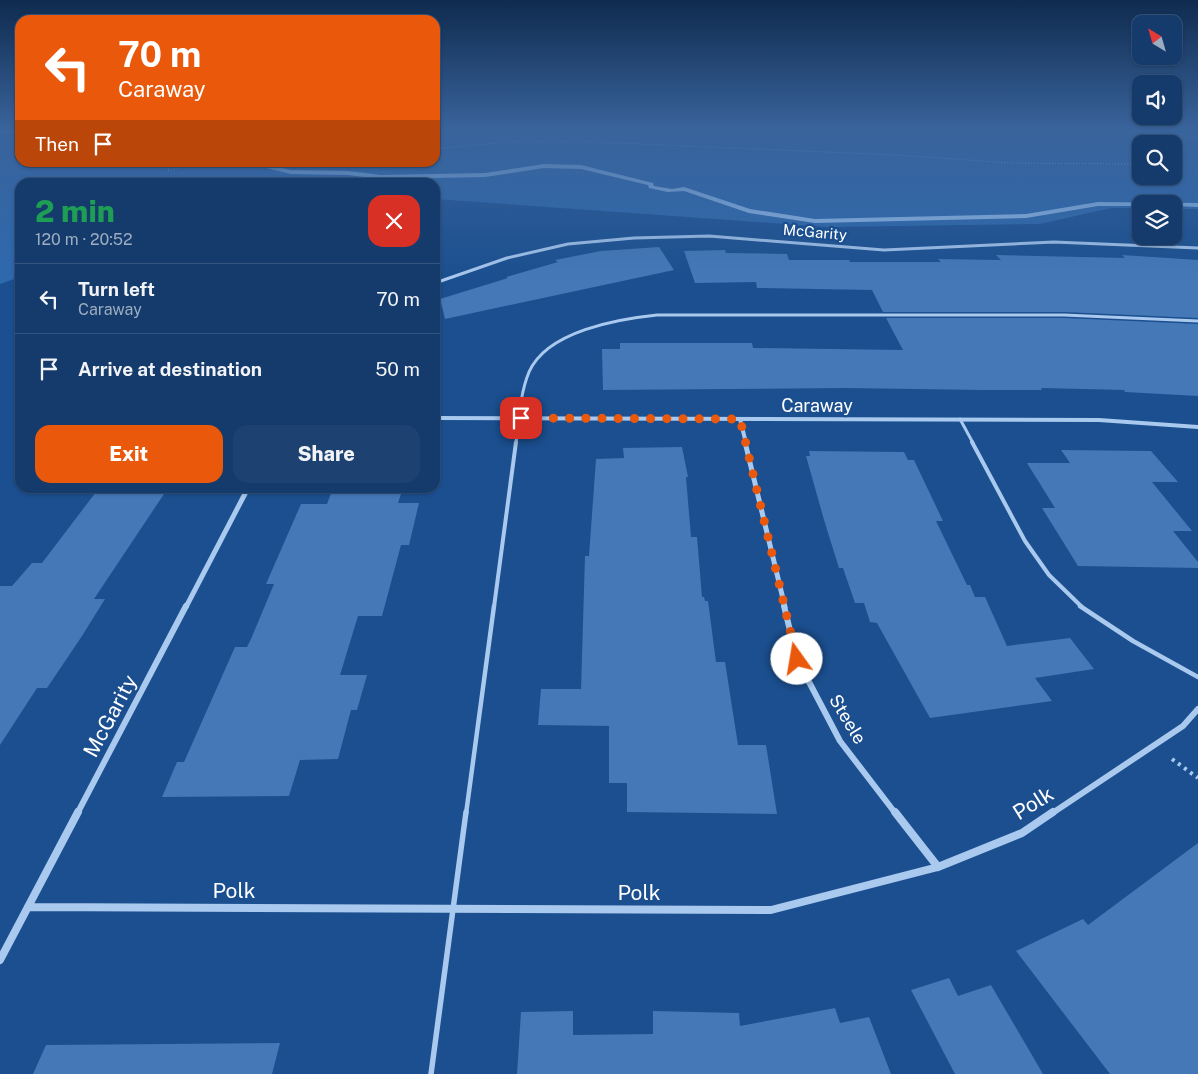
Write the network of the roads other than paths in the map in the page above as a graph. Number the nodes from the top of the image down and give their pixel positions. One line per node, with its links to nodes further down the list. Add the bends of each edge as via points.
1 (1198, 248): 2 (street, McGarity, via 1054,242 884,250 709,236 634,238 568,244 507,258)
2 (440, 281)
3 (1198, 321): 5 (lane, via 1064,315 689,314 634,317 583,331 540,356 531,367 523,390)
4 (440, 418): 5 (street, Caraway)
5 (521, 418): 6 (street, Caraway); 14 (lane)
6 (740, 419): 7 (street, Caraway); 12 (street, Steele, via 797,659 840,741)
7 (960, 419): 8 (street, Caraway, via 1099,420); 10 (lane, via 1025,541 1049,575 1083,608 1133,641)
8 (1198, 427)
9 (245, 493): 13 (street, McGarity)
10 (1198, 677)
11 (1198, 709): 12 (street, Polk, via 1183,726 1022,832)
12 (938, 867): 14 (street, Polk, via 770,910)
13 (28, 907): 14 (street, Polk); 15 (street, McGarity)
14 (454, 909): 16 (lane)
15 (0, 960)
16 (431, 1074)

